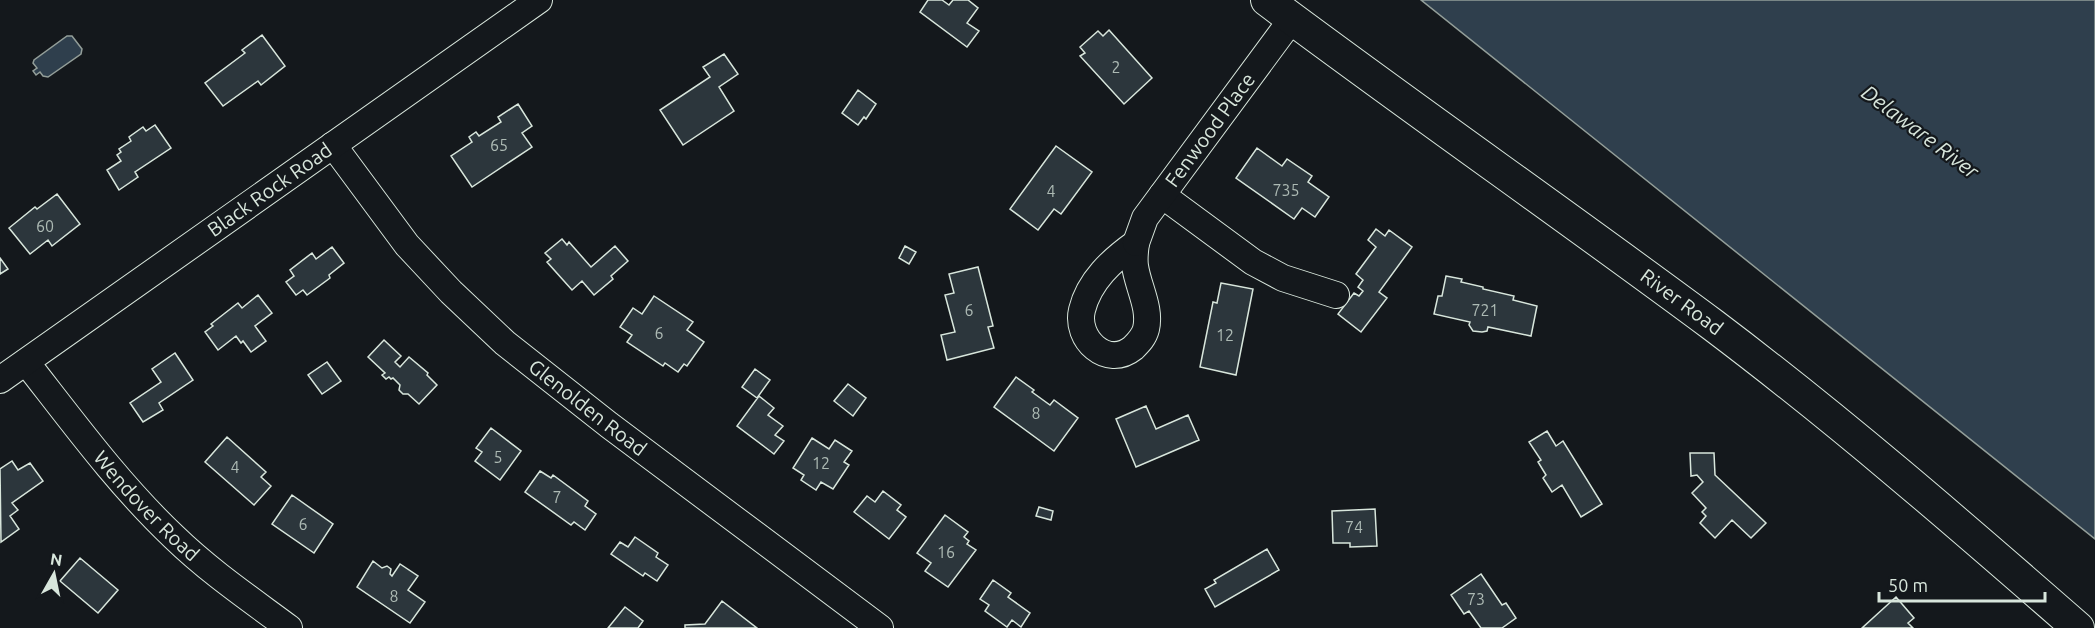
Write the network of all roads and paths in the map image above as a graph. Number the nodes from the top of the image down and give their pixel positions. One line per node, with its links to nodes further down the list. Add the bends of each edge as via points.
1 (539, 0): 4 (street, Black Rock Road)
2 (1267, 0): 3 (main road, River Road)
3 (1292, 19): 5 (street, Fenwood Place); 12 (main road, River Road, via 1714,326 1954,519)
4 (333, 145): 8 (street, Black Rock Road); 11 (street, Glenolden Road, via 407,245 505,343)
5 (1162, 195): 6 (street, Fenwood Place, via 1145,218); 7 (street, via 1253,262 1283,278)
6 (1136, 243)
7 (1336, 295)
8 (26, 362): 9 (street, Black Rock Road); 10 (street, Wendover Road, via 147,510 212,570)
9 (0, 380)
10 (289, 628)
11 (880, 628)
12 (2078, 628)

